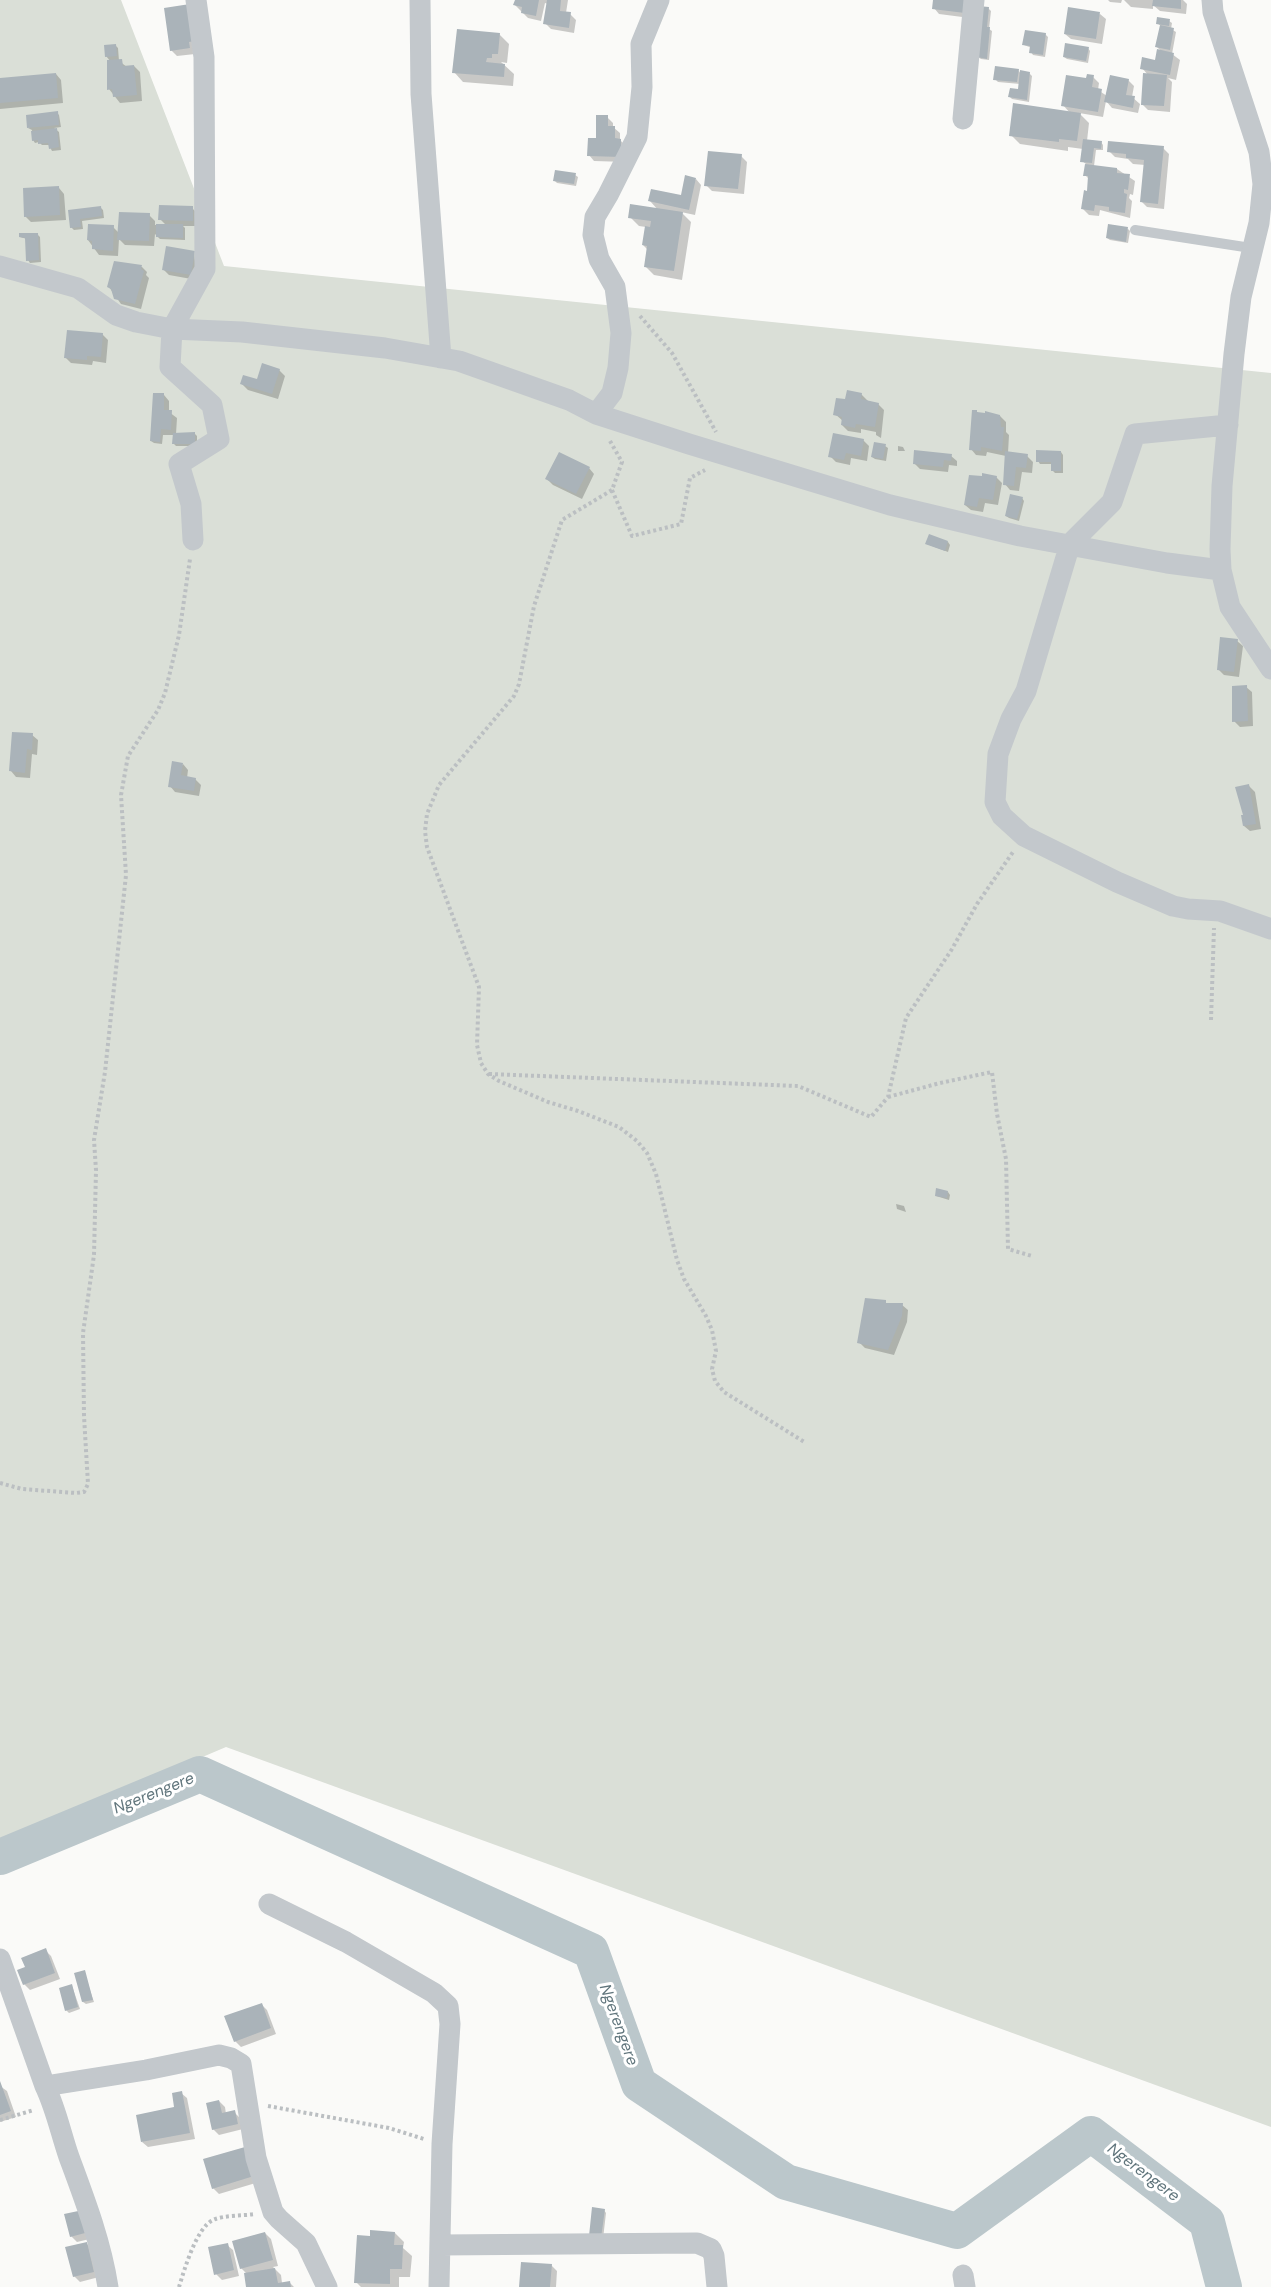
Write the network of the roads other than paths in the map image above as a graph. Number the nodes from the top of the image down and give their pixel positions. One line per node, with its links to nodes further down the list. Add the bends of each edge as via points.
1 (196, 0): 10 (street, via 204,57 205,268)
2 (420, 0): 11 (street, via 421,94)
3 (659, 0): 12 (street, via 640,44 642,87 637,137 595,217 593,235 615,287 621,333 612,393)
4 (974, 0): 6 (street)
5 (1212, 0): 8 (street, via 1262,169 1259,223)
6 (963, 119)
7 (1135, 230): 8 (lane)
8 (1251, 248): 13 (street, via 1241,297)
9 (0, 266): 10 (street, via 78,288 125,319)
10 (172, 329): 11 (street, via 242,332); 14 (street, via 170,367 212,405 219,439 179,464 191,504)
11 (441, 358): 12 (street, via 511,378)
12 (596, 414): 15 (street, via 890,505)
13 (1228, 425): 15 (street, via 1135,434 1112,502); 16 (street, via 1220,522)
14 (193, 540)
15 (1070, 544): 16 (street); 18 (street, via 1026,691 998,754 995,802 1002,816 1024,836 1173,906 1220,911)
16 (1221, 570): 17 (street, via 1230,607)
17 (1271, 669)
18 (1271, 928)
19 (269, 1904): 22 (street, via 396,1970 434,1992 448,2006)
20 (0, 1959): 21 (street)
21 (49, 2095): 23 (street, via 89,2208); 24 (street, via 219,2055 241,2064 256,2158 273,2211 306,2243)
22 (440, 2245): 25 (street); 26 (street, via 697,2243 711,2249)
23 (108, 2287)
24 (327, 2287)
25 (439, 2287)
26 (717, 2287)

